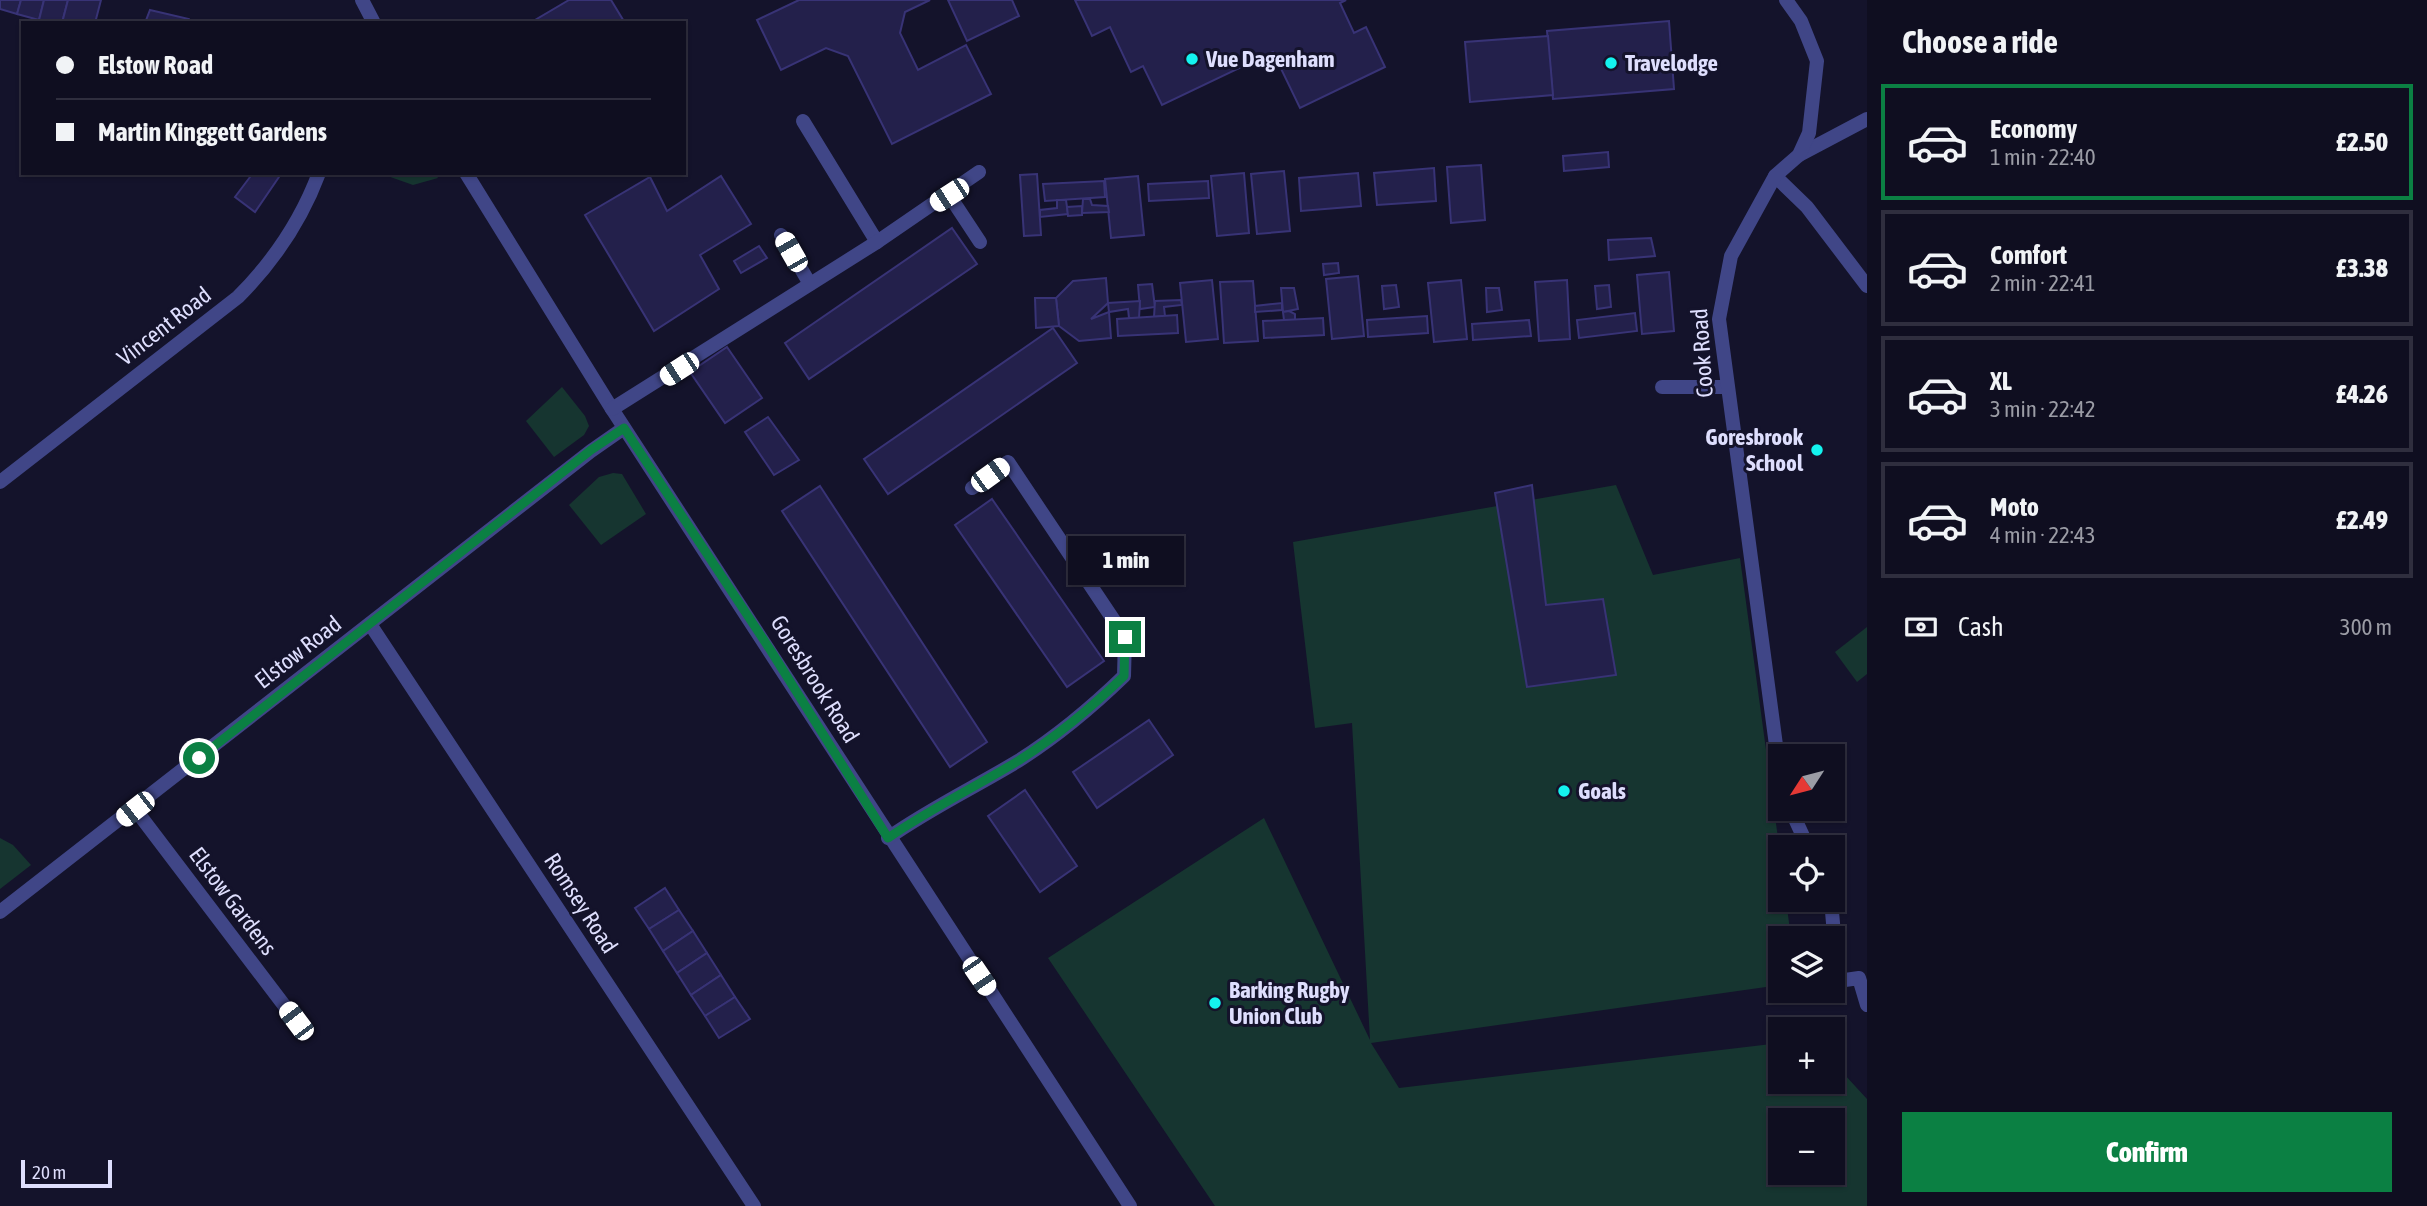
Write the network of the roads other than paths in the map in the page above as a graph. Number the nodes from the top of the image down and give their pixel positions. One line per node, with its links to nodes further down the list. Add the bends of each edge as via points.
1 (362, 0): 3 (street)
2 (1786, 0): 6 (street, via 1801,21 1817,61 1809,132)
3 (373, 21)
4 (1867, 119): 6 (street, Cook Road)
5 (803, 121): 13 (street)
6 (1799, 155): 10 (street, Cook Road)
7 (979, 172): 11 (street)
8 (318, 175): 21 (street, Vincent Road, via 295,225 266,268 239,297)
9 (467, 175): 19 (street, Goresbrook Road)
10 (1775, 176): 16 (street, via 1807,206); 18 (street, Cook Road, via 1731,256 1720,300)
11 (949, 195): 13 (street); 14 (street)
12 (781, 235): 15 (street)
13 (877, 242): 15 (street)
14 (980, 242)
15 (810, 284): 19 (street)
16 (1867, 286)
17 (1662, 387): 18 (street)
18 (1726, 387): 24 (street, Cook Road)
19 (612, 410): 20 (street, Goresbrook Road)
20 (624, 428): 23 (street, Elstow Road); 26 (street, Goresbrook Road)
21 (0, 482)
22 (972, 488): 26 (street, via 1008,462 1125,637 1124,676 1019,760)
23 (370, 624): 25 (street, Elstow Road); 31 (street, Romsey Road)
24 (1776, 744)
25 (135, 809): 27 (street, Elstow Road); 30 (street, Elstow Gardens)
26 (888, 838): 32 (street, Goresbrook Road)
27 (0, 912)
28 (1832, 912): 29 (street, via 1838,981 1859,978)
29 (1867, 1004)
30 (296, 1021)
31 (754, 1206)
32 (1130, 1206)

